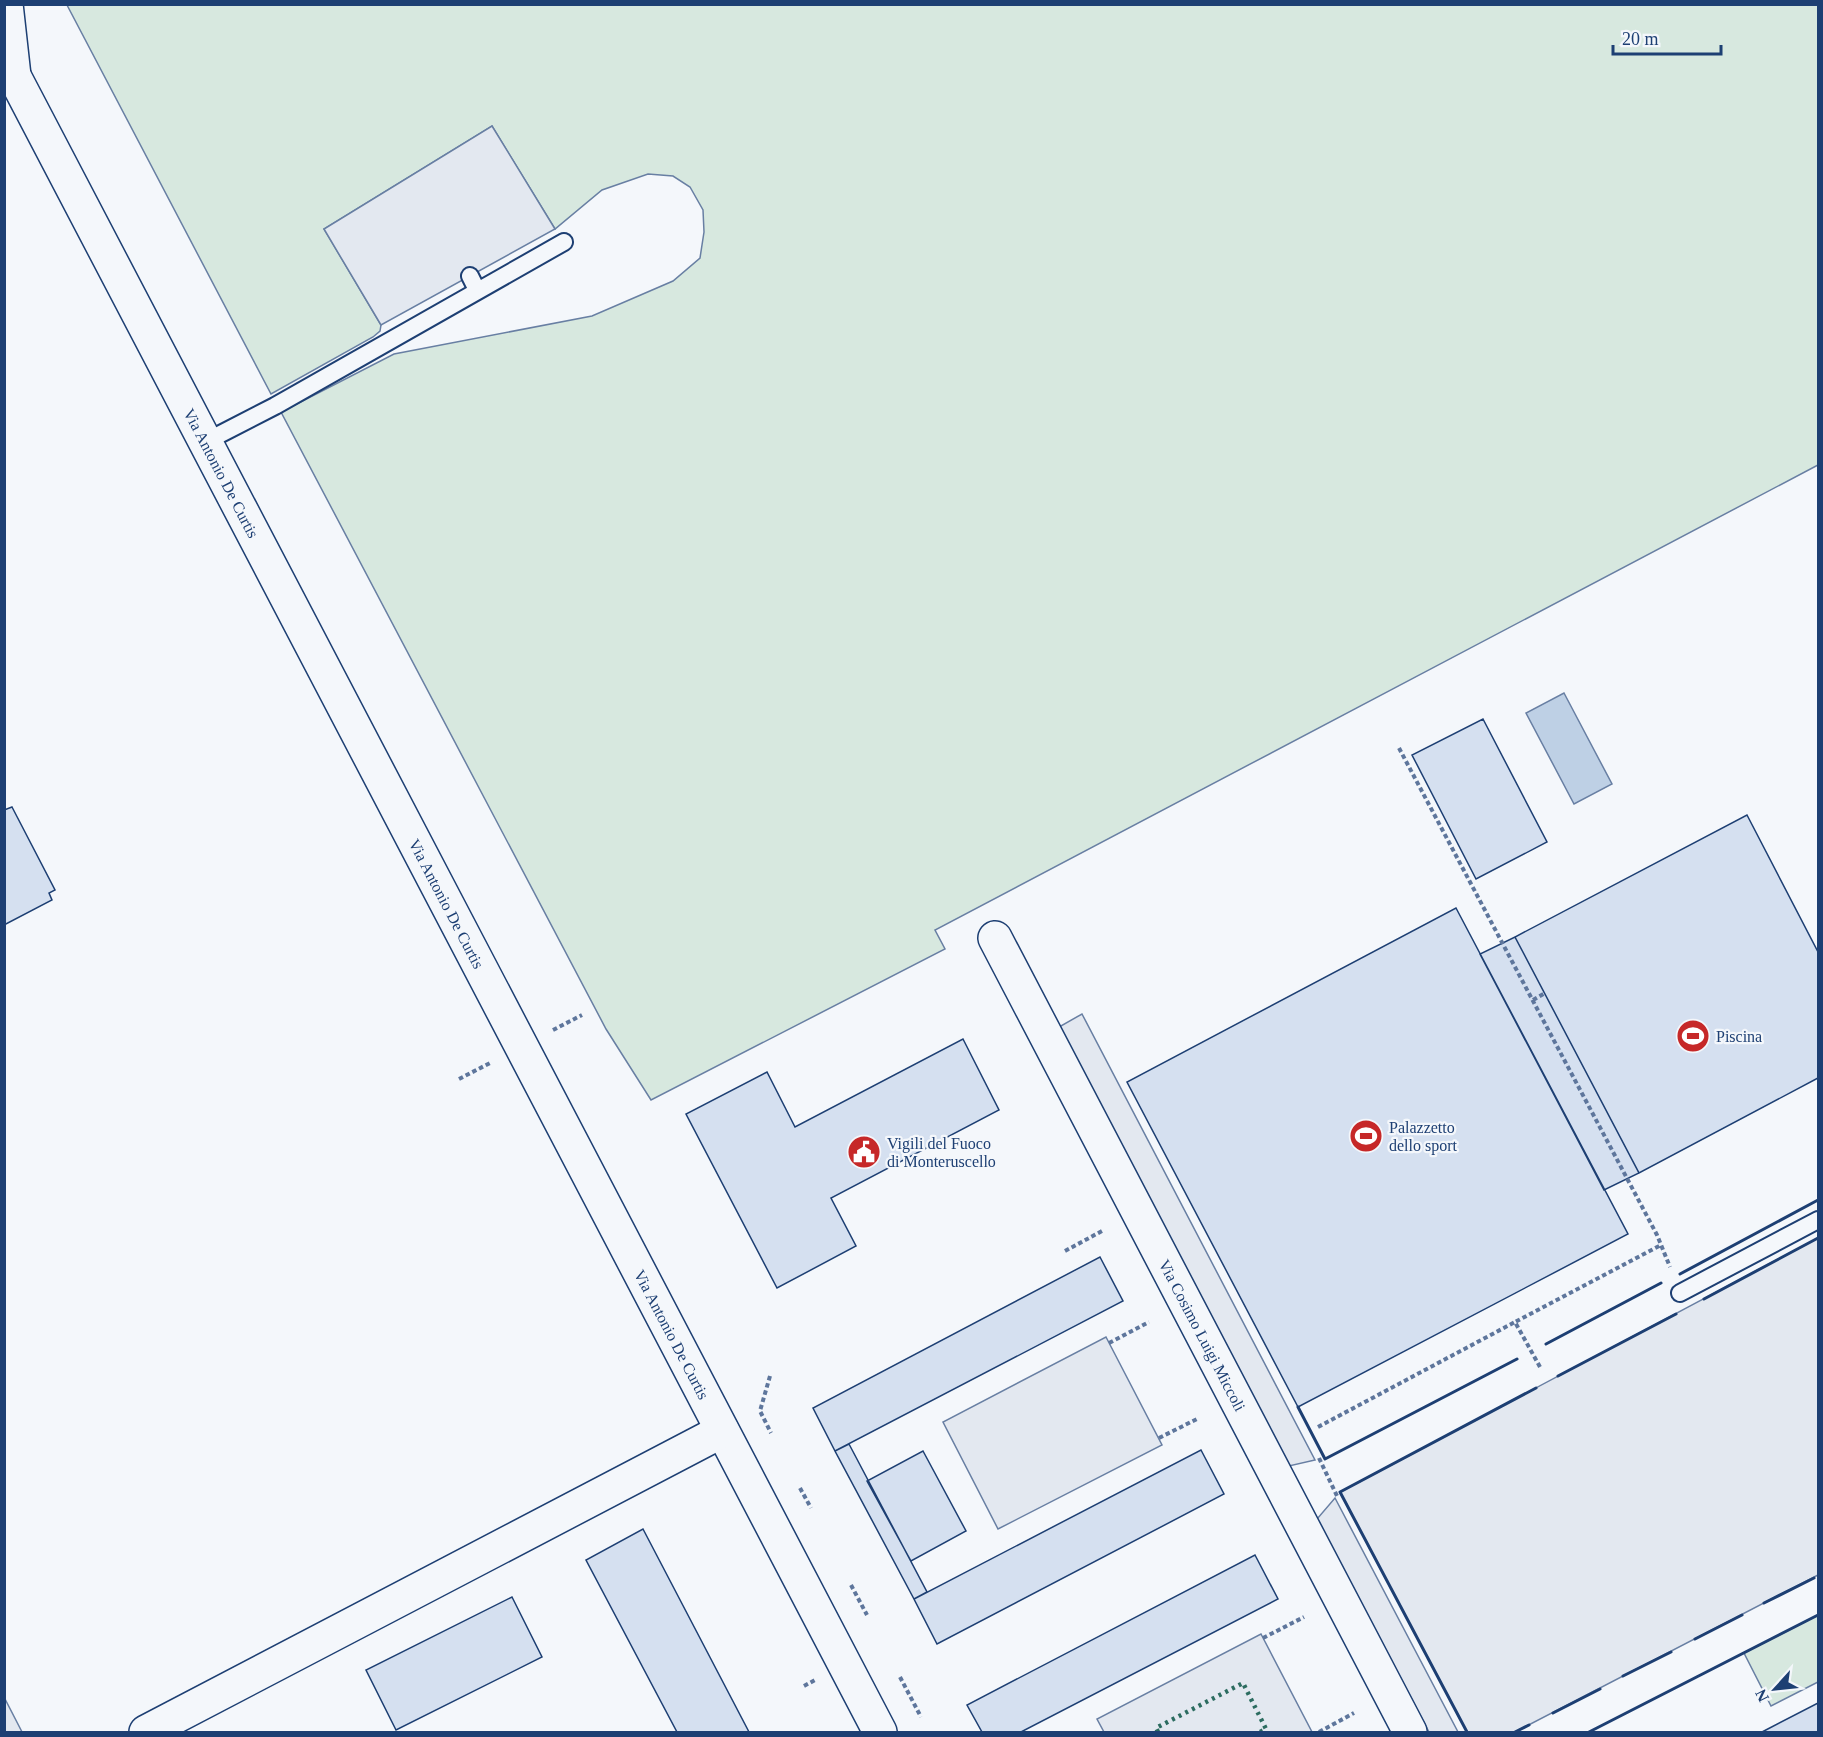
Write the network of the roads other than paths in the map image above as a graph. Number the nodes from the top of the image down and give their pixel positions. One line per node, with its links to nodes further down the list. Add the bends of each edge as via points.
1 (7, 15): 2 (street)
2 (9, 73): 4 (street, Via Antonio De Curtis)
3 (564, 242): 4 (lane, via 473,283 275,406)
4 (205, 442): 8 (street, Via Antonio De Curtis)
5 (995, 938): 11 (street, Via Cosimo Luigi Miccoli)
6 (1818, 1220): 7 (lane)
7 (1680, 1293)
8 (722, 1431): 9 (street, Via Antonio De Curtis); 10 (street)
9 (877, 1731)
10 (146, 1732)
11 (1410, 1732)

